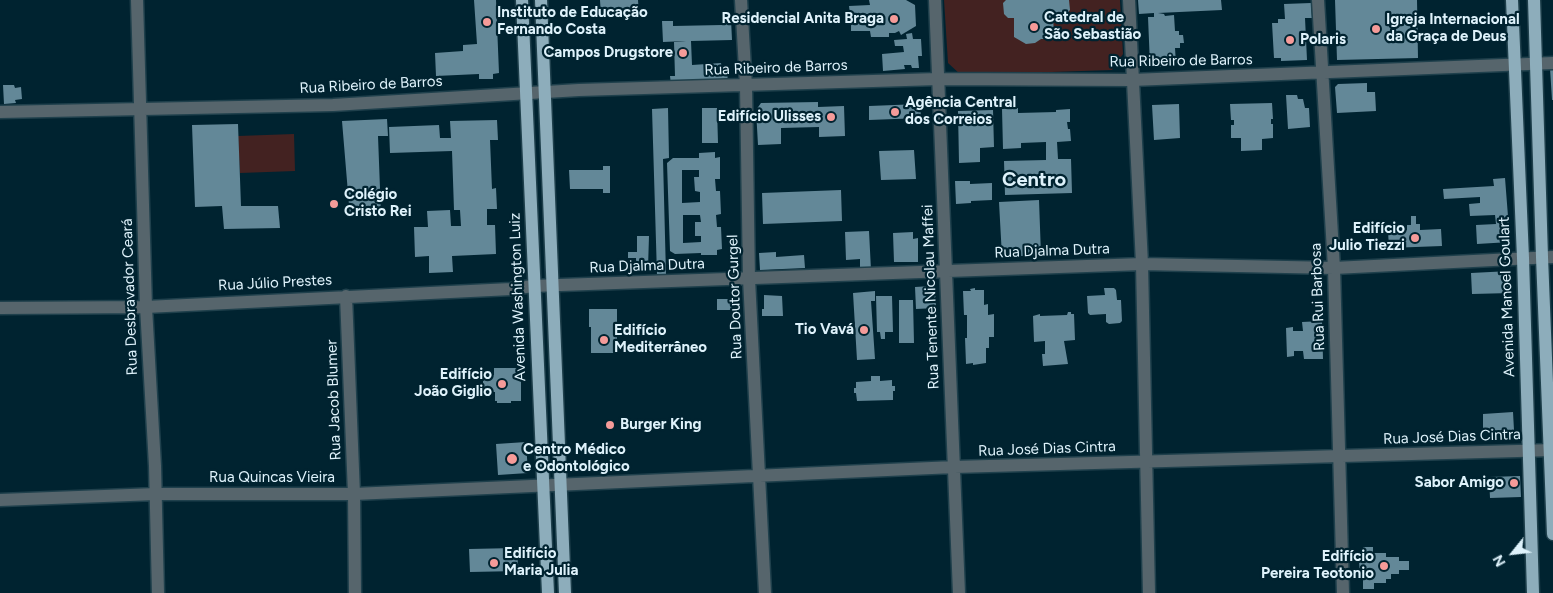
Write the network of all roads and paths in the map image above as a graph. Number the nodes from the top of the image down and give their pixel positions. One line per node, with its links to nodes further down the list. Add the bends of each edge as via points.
1 (137, 0): 19 (street, Rua Desbravador Ceará)
2 (522, 0): 18 (main road, Avenida Washington Luiz)
3 (540, 0): 17 (main road)
4 (741, 0): 16 (street, Rua Doutor Gurgel)
5 (935, 0): 14 (street, Rua Tenente Nicolau Maffei)
6 (1130, 0): 15 (street)
7 (1318, 0): 13 (street, Rua Rui Barbosa)
8 (1512, 0): 11 (main road, Avenida Manoel Goulart)
9 (1534, 0): 12 (main road)
10 (1553, 63): 12 (street, Rua Ribeiro de Barros)
11 (1514, 64): 12 (street, Rua Ribeiro de Barros); 13 (street, Rua Ribeiro de Barros); 22 (main road, Avenida Manoel Goulart)
12 (1536, 64): 21 (main road)
13 (1322, 73): 15 (street, Rua Ribeiro de Barros); 24 (street, Rua Rui Barbosa)
14 (938, 79): 15 (street, Rua Ribeiro de Barros); 16 (street, Rua Ribeiro de Barros); 25 (street, Rua Tenente Nicolau Maffei)
15 (1132, 80): 23 (street)
16 (746, 86): 17 (street, Rua Ribeiro de Barros); 26 (street, Rua Doutor Gurgel)
17 (544, 91): 18 (street, Rua Ribeiro de Barros); 27 (main road)
18 (525, 93): 19 (street, Rua Ribeiro de Barros, via 334,104); 28 (main road, Avenida Washington Luiz)
19 (140, 108): 20 (street, Rua Ribeiro de Barros); 30 (street, Rua Desbravador Ceará)
20 (0, 112)
21 (1548, 257): 22 (street, Rua Djalma Dutra); 32 (main road)
22 (1523, 258): 24 (street, Rua Djalma Dutra); 33 (main road, Avenida Manoel Goulart)
23 (1142, 264): 24 (street, Rua Djalma Dutra); 25 (street, Rua Djalma Dutra); 35 (street)
24 (1334, 268): 34 (street, Rua Rui Barbosa)
25 (947, 270): 26 (street, Rua Djalma Dutra); 36 (street, Rua Tenente Nicolau Maffei)
26 (750, 279): 27 (street, Rua Djalma Dutra); 37 (street, Rua Doutor Gurgel)
27 (552, 285): 28 (street, Rua Júlio Prestes); 38 (main road)
28 (533, 286): 29 (street, Rua Júlio Prestes); 39 (main road, Avenida Washington Luiz)
29 (346, 296): 30 (street, Rua Júlio Prestes); 41 (street, Rua Jacob Blumer)
30 (146, 306): 31 (street, Rua Júlio Prestes); 40 (street, Rua Desbravador Ceará)
31 (0, 308)
32 (1551, 450): 33 (street, Rua José Dias Cintra); 43 (main road)
33 (1529, 451): 34 (street, Rua José Dias Cintra); 52 (main road, Avenida Manoel Goulart)
34 (1339, 457): 35 (street, Rua José Dias Cintra); 51 (street, Rua Rui Barbosa)
35 (1147, 462): 36 (street, Rua José Dias Cintra); 50 (street)
36 (954, 468): 37 (street, Rua José Dias Cintra); 49 (street, Rua Tenente Nicolau Maffei)
37 (759, 477): 38 (street, Rua José Dias Cintra); 48 (street, Rua Doutor Gurgel)
38 (560, 485): 39 (street, Rua José Dias Cintra); 47 (main road)
39 (543, 486): 41 (street, Rua Quincas Vieira); 46 (main road, Avenida Washington Luiz)
40 (156, 494): 41 (street, Rua Quincas Vieira); 42 (street, Rua Quincas Vieira); 44 (street, Rua Desbravador Ceará)
41 (354, 494): 45 (street, Rua Jacob Blumer)
42 (0, 500)
43 (1553, 534)
44 (158, 593)
45 (355, 593)
46 (548, 593)
47 (565, 593)
48 (765, 593)
49 (959, 593)
50 (1149, 593)
51 (1343, 593)
52 (1533, 593)

